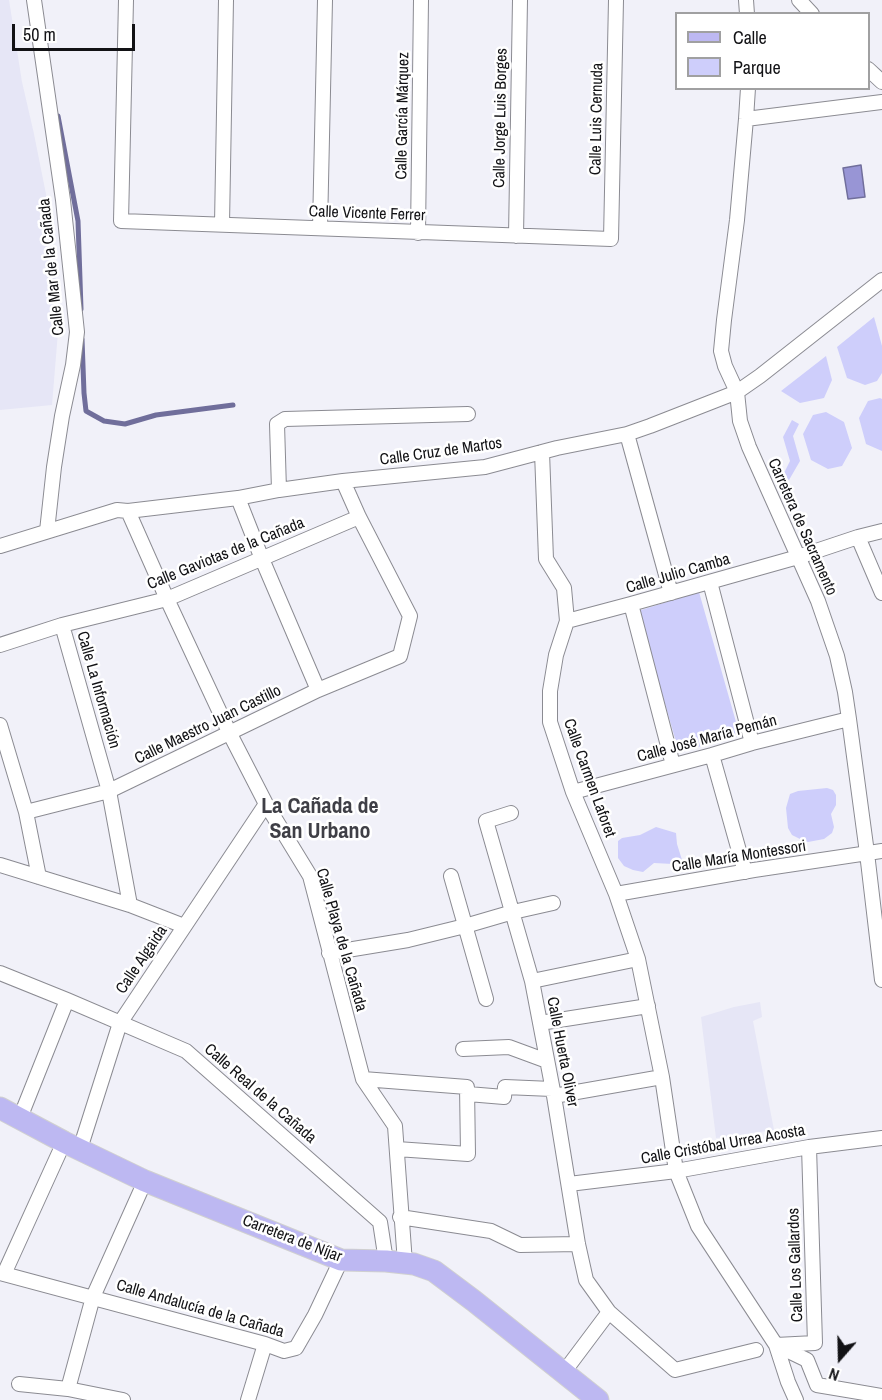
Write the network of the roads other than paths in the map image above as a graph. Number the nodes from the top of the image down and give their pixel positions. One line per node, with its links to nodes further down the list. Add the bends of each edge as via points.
1 (34, 0): 30 (street, Calle Mar de la Cañada, via 63,200 77,332)
2 (126, 0): 15 (street, Calle Vicente Ferrer, via 121,221)
3 (226, 0): 15 (street)
4 (325, 0): 16 (street)
5 (421, 0): 17 (street, Calle García Márquez)
6 (520, 0): 18 (street, Calle Jorge Luis Borges)
7 (616, 0): 19 (street, Calle Luis Cernuda)
8 (799, 0): 9 (street)
9 (811, 12)
10 (870, 71): 11 (street)
11 (882, 82)
12 (748, 90): 14 (street, Carretera de Sacramento)
13 (882, 102): 14 (street)
14 (746, 119): 21 (street, Carretera de Sacramento, via 721,351)
15 (222, 224): 16 (street, Calle Vicente Ferrer)
16 (320, 228): 17 (street, Calle Vicente Ferrer)
17 (418, 233): 18 (street, Calle Vicente Ferrer)
18 (516, 236): 19 (street, Calle Vicente Ferrer)
19 (611, 239)
20 (882, 280): 21 (street, Calle Cruz de Martos)
21 (737, 392): 23 (street, Calle Cruz de Martos); 34 (street, Carretera de Sacramento, via 740,421 749,447)
22 (468, 414): 26 (street, via 285,419 277,424)
23 (627, 434): 24 (street, Calle Cruz de Martos); 37 (street)
24 (542, 452): 25 (street, Calle Cruz de Martos, via 485,466); 41 (street, Calle Carmen Laforet, via 546,559 564,588)
25 (343, 481): 26 (street, Calle Cruz de Martos); 29 (street)
26 (279, 490): 27 (street, Calle Cruz de Martos)
27 (238, 498): 28 (street, Calle Cruz de Martos); 35 (street)
28 (128, 511): 30 (street, Calle Cruz de Martos, via 117,510); 39 (street, Calle Playa de la Cañada)
29 (359, 518): 35 (street, Calle Gaviotas de la Cañada); 44 (street, Calle Maestro Juan Castillo, via 410,616 400,656)
30 (47, 531): 33 (street, Calle Cruz de Martos)
31 (882, 531): 32 (street, Calle Julio Camba)
32 (858, 537): 34 (street, Calle Julio Camba); 38 (street)
33 (0, 546)
34 (798, 557): 36 (street, Calle Julio Camba); 45 (street, Carretera de Sacramento, via 837,656)
35 (262, 559): 39 (street, Calle Gaviotas de la Cañada); 44 (street)
36 (710, 582): 37 (street, Calle Julio Camba); 48 (street)
37 (671, 593): 40 (street, Calle Julio Camba)
38 (882, 593)
39 (167, 599): 42 (street, Calle Gaviotas de la Cañada); 47 (street, Calle Playa de la Cañada)
40 (631, 604): 41 (street, Calle Julio Camba); 50 (street)
41 (567, 621): 52 (street, Calle Carmen Laforet, via 556,655 550,722)
42 (62, 625): 43 (street, Calle Gaviotas de la Cañada); 51 (street, Calle La Información)
43 (0, 645)
44 (318, 690): 47 (street, Calle Maestro Juan Castillo)
45 (849, 719): 48 (street, Calle José María Pemán); 57 (street, Carretera de Sacramento)
46 (0, 725): 54 (street)
47 (230, 734): 51 (street, Calle Maestro Juan Castillo); 53 (street, Calle Playa de la Cañada)
48 (752, 743): 49 (street, Calle José María Pemán)
49 (712, 755): 50 (street, Calle José María Pemán); 59 (street)
50 (673, 765): 52 (street, Calle José María Pemán)
51 (110, 791): 54 (street, Calle Maestro Juan Castillo); 64 (street, Calle La Información)
52 (573, 792): 62 (street, Calle Carmen Laforet)
53 (266, 804): 66 (street, Calle Algaida); 68 (street, Calle Playa de la Cañada, via 310,876)
54 (26, 812): 61 (street)
55 (511, 813): 65 (street, Calle Huerta Oliver, via 486,821)
56 (882, 850): 57 (street, Calle María Montessori)
57 (867, 853): 59 (street, Calle María Montessori); 71 (street, Carretera de Sacramento)
58 (0, 865): 61 (street)
59 (745, 872): 62 (street, Calle María Montessori)
60 (451, 876): 67 (street)
61 (39, 877): 64 (street)
62 (616, 894): 69 (street, Calle Carmen Laforet)
63 (553, 903): 65 (street)
64 (130, 905): 66 (street)
65 (513, 912): 67 (street); 72 (street, Calle Huerta Oliver)
66 (184, 926): 76 (street, Calle Algaida)
67 (465, 926): 68 (street); 73 (street)
68 (329, 953): 81 (street, Calle Playa de la Cañada)
69 (638, 959): 72 (street); 75 (street, Calle Carmen Laforet)
70 (0, 973): 74 (street, Calle Real de la Cañada)
71 (882, 980)
72 (532, 981): 77 (street, Calle Huerta Oliver)
73 (486, 999)
74 (68, 1000): 76 (street, Calle Real de la Cañada); 85 (street)
75 (648, 1006): 77 (street); 80 (street, Calle Carmen Laforet)
76 (120, 1023): 87 (street, Calle Algaida); 96 (street, Calle Real de la Cañada, via 186,1052 380,1222)
77 (540, 1023): 79 (street, Calle Huerta Oliver)
78 (464, 1049): 79 (street, via 509,1047)
79 (547, 1061): 82 (street, Calle Huerta Oliver)
80 (662, 1077): 82 (street); 90 (street, Calle Carmen Laforet)
81 (363, 1079): 83 (street, via 467,1087); 89 (street, Calle Playa de la Cañada, via 395,1126)
82 (553, 1092): 83 (street, via 505,1087 504,1097); 92 (street, Calle Huerta Oliver)
83 (468, 1094): 89 (street, via 468,1155)
84 (0, 1108): 85 (main road, Carretera de Níjar)
85 (20, 1118): 87 (main road, Carretera de Níjar)
86 (882, 1138): 88 (street, Calle Cristóbal Urrea Acosta)
87 (72, 1146): 91 (main road, Carretera de Níjar); 97 (street, Calle Algaida)
88 (809, 1147): 90 (street, Calle Cristóbal Urrea Acosta); 101 (street, Calle Los Gallardos, via 815,1343)
89 (397, 1149): 93 (street, Calle Playa de la Cañada)
90 (676, 1171): 92 (street, Calle Cristóbal Urrea Acosta); 101 (street, Calle Carmen Laforet, via 698,1226)
91 (145, 1181): 95 (main road, Carretera de Níjar); 98 (street)
92 (569, 1184): 94 (street, Calle Huerta Oliver)
93 (400, 1217): 94 (street, via 490,1231 520,1245); 96 (street, Calle Playa de la Cañada)
94 (578, 1244): 99 (street, Calle Huerta Oliver, via 586,1280)
95 (341, 1260): 96 (main road, Carretera de Níjar); 100 (street, Calle Andalucía de la Cañada, via 296,1348 284,1351)
96 (395, 1262): 103 (main road, Carretera de Níjar, via 434,1272)
97 (2, 1273): 98 (street, Calle Andalucía de la Cañada)
98 (93, 1297): 100 (street, Calle Andalucía de la Cañada); 105 (street)
99 (609, 1312): 102 (street, Calle Huerta Oliver, via 675,1370); 103 (street)
100 (265, 1344): 108 (street)
101 (776, 1345): 106 (street, via 807,1360 817,1385); 110 (street, Calle Carmen Laforet)
102 (756, 1350)
103 (564, 1372): 109 (main road, Carretera de Níjar)
104 (19, 1384): 105 (street)
105 (68, 1389): 107 (street)
106 (882, 1396)
107 (123, 1400)
108 (248, 1400)
109 (598, 1400)
110 (796, 1400)

